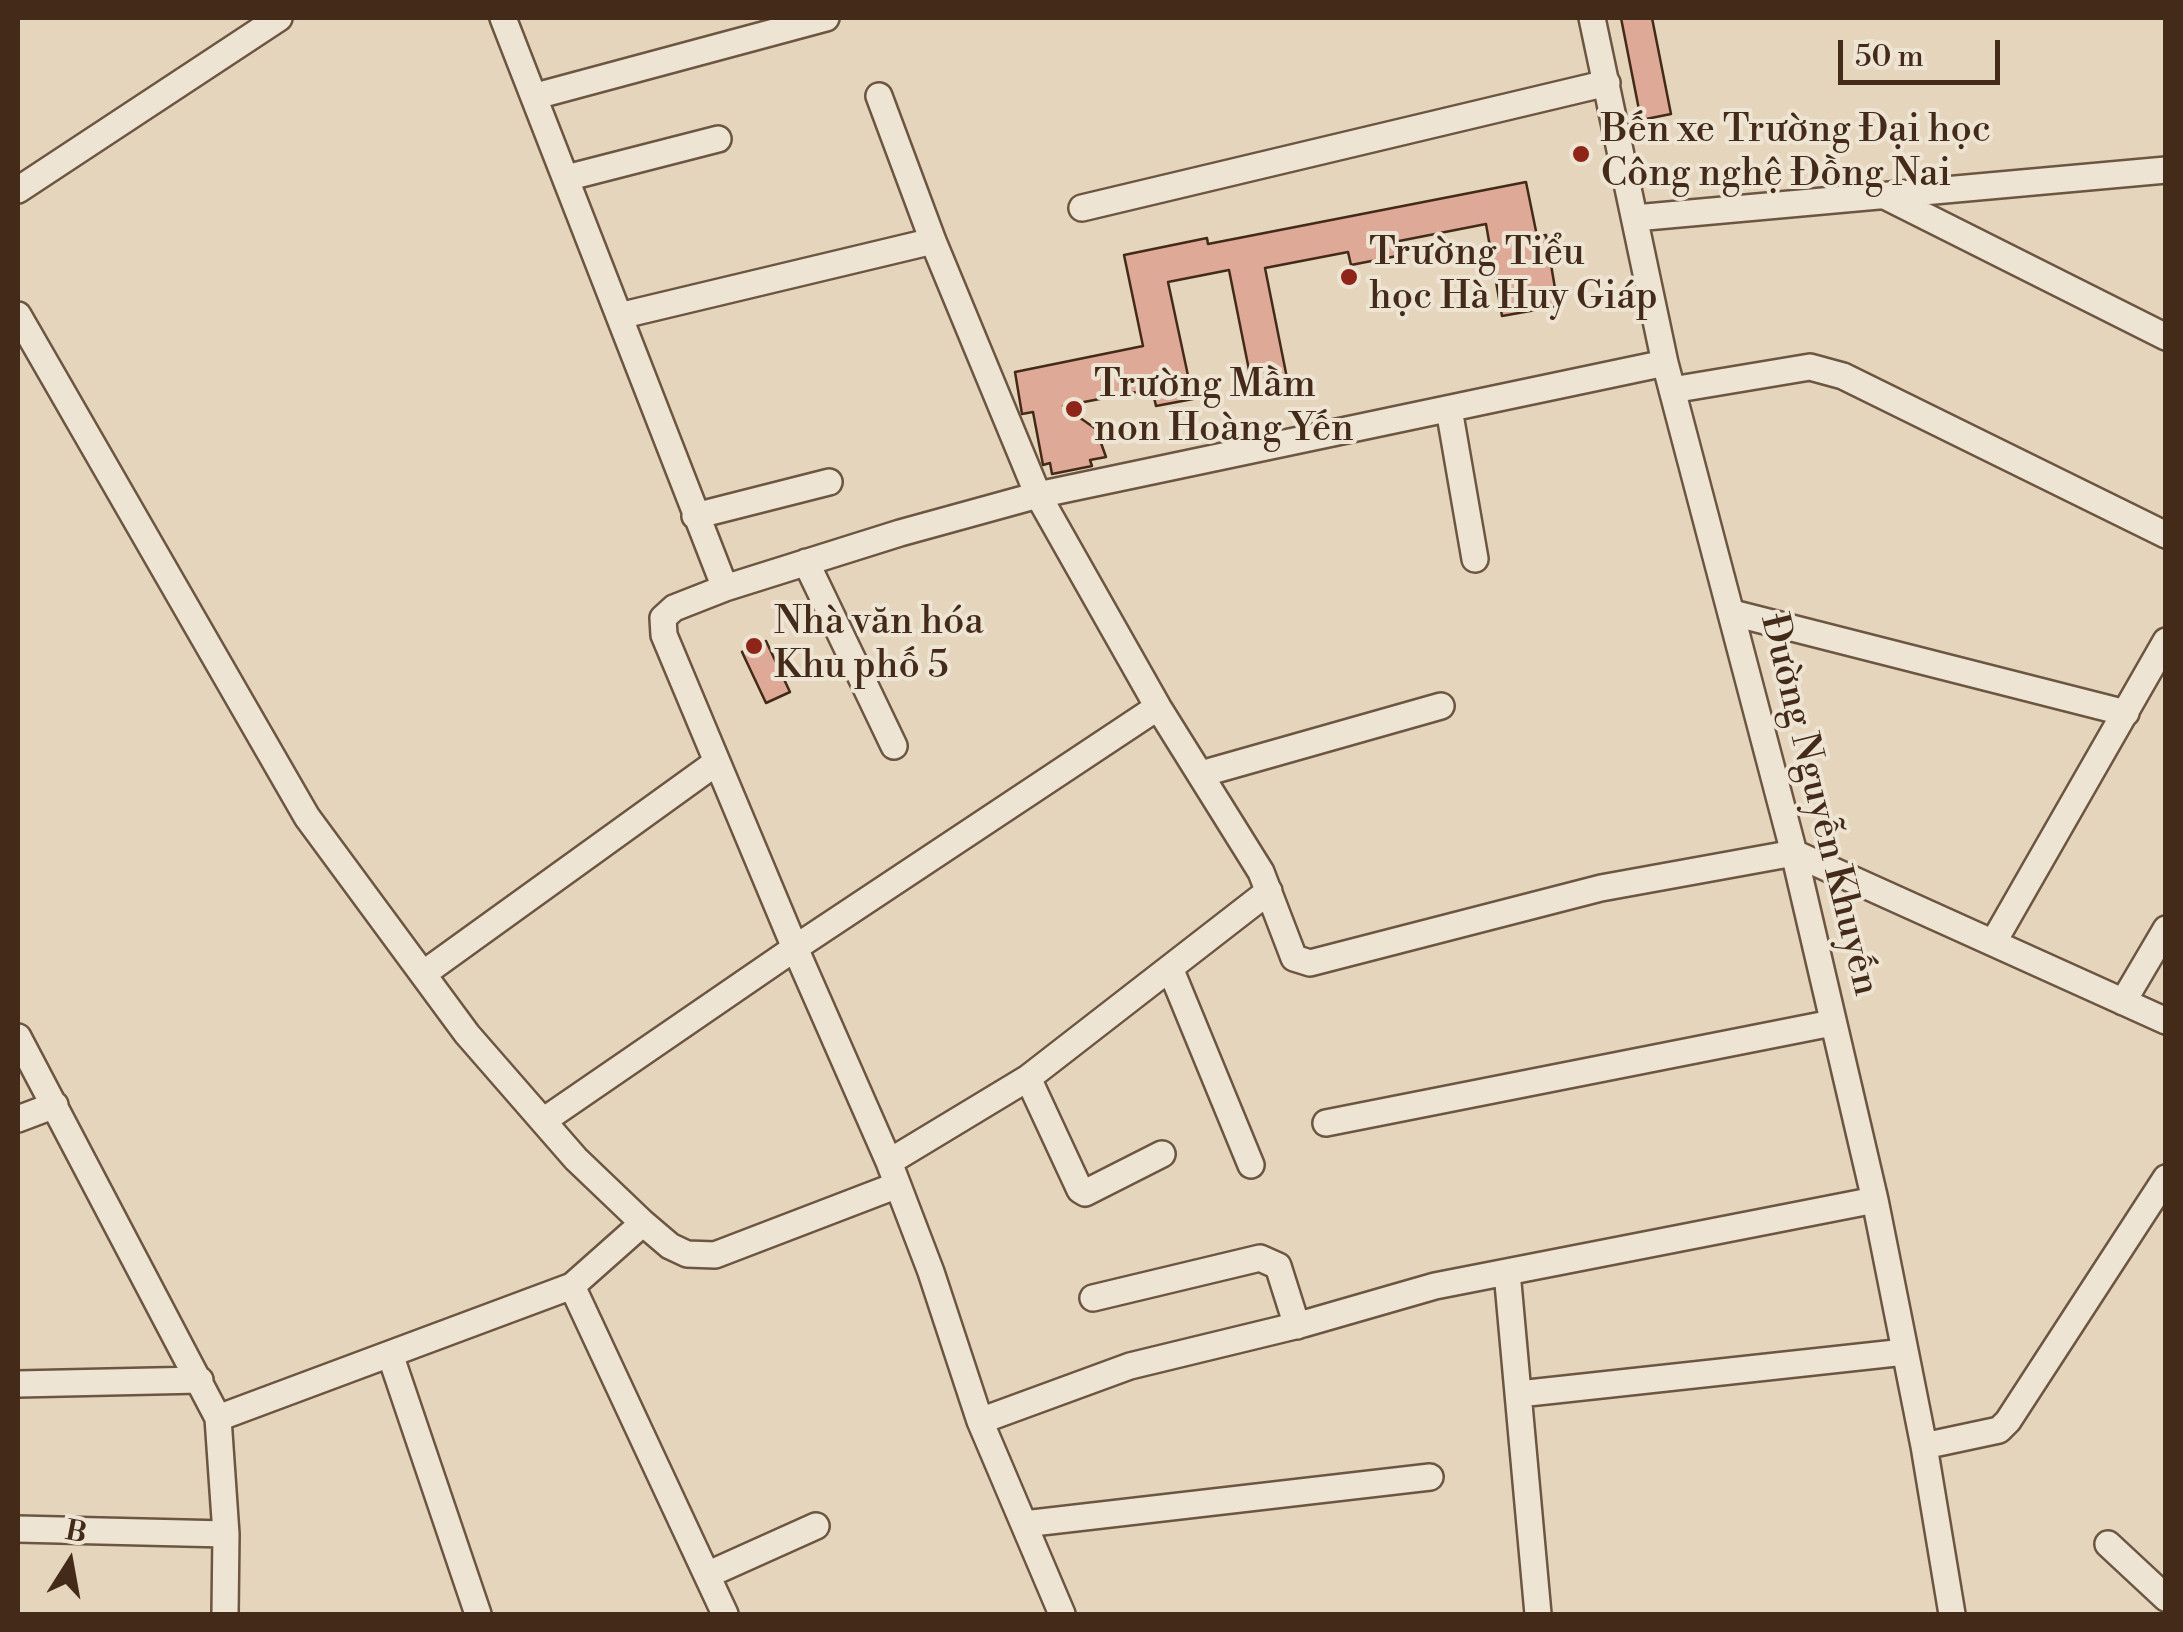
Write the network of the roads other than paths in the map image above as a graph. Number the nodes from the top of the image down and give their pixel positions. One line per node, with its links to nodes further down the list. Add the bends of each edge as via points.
1 (279, 18): 11 (street)
2 (502, 18): 6 (street)
3 (826, 18): 6 (street)
4 (1592, 18): 5 (street, Đường Nguyễn Khuyến)
5 (1607, 84): 13 (street); 14 (street, Đường Nguyễn Khuyến)
6 (536, 96): 10 (street)
7 (879, 96): 15 (street)
8 (718, 139): 10 (street)
9 (2166, 170): 12 (street)
10 (566, 178): 17 (street)
11 (18, 190)
12 (1885, 196): 14 (street); 18 (street)
13 (1082, 208)
14 (1635, 218): 19 (street, Đường Nguyễn Khuyến)
15 (933, 241): 17 (street); 23 (street)
16 (18, 315): 43 (street, via 308,817)
17 (619, 316): 24 (street)
18 (2166, 337)
19 (1664, 363): 20 (street, Đường Nguyễn Khuyến); 21 (street)
20 (1672, 390): 25 (street, via 1810,367 1842,376); 29 (street, Đường Nguyễn Khuyến)
21 (1449, 409): 23 (street); 26 (street)
22 (829, 482): 24 (street)
23 (1038, 496): 27 (street); 32 (street)
24 (696, 516): 28 (street)
25 (2166, 536)
26 (1475, 559)
27 (806, 562): 28 (street); 34 (street)
28 (725, 588): 35 (street, via 663,618 664,636)
29 (1733, 613): 33 (street); 37 (street, Đường Nguyễn Khuyến)
30 (2166, 642): 33 (street)
31 (1441, 706): 36 (street)
32 (1158, 707): 36 (street); 41 (street)
33 (2126, 713): 40 (street)
34 (894, 746)
35 (717, 762): 41 (street); 43 (street)
36 (1200, 774): 38 (street)
37 (1794, 853): 38 (street, via 1601,888 1310,963 1294,958); 40 (street); 46 (street, Đường Nguyễn Khuyến)
38 (1269, 891): 42 (street)
39 (2166, 929): 44 (street)
40 (1993, 943): 44 (street)
41 (795, 948): 51 (street); 55 (street)
42 (1170, 968): 48 (street); 54 (street)
43 (422, 974): 51 (street)
44 (2123, 1002): 45 (street)
45 (2166, 1021)
46 (1832, 1023): 52 (street); 57 (street, Đường Nguyễn Khuyến)
47 (18, 1038): 49 (street)
48 (1028, 1078): 53 (street, via 1085,1193); 55 (street)
49 (54, 1105): 50 (street); 65 (street)
50 (18, 1118)
51 (543, 1121): 58 (street)
52 (1326, 1123)
53 (1162, 1154)
54 (1251, 1165)
55 (892, 1174): 58 (street, via 715,1256 687,1254); 69 (street)
56 (2166, 1178): 70 (street, via 2008,1421 1999,1430)
57 (1875, 1200): 59 (street); 63 (street, Đường Nguyễn Khuyến)
58 (643, 1224): 60 (street)
59 (1506, 1272): 62 (street); 67 (street)
60 (572, 1286): 64 (street); 77 (street)
61 (1093, 1298): 62 (street, via 1260,1258 1278,1266)
62 (1297, 1326): 69 (street, via 1130,1366)
63 (1904, 1352): 67 (street); 70 (street, Đường Nguyễn Khuyến)
64 (390, 1354): 68 (street); 80 (street)
65 (200, 1380): 66 (street); 68 (street)
66 (18, 1384)
67 (1519, 1394): 83 (street)
68 (218, 1418): 75 (street)
69 (980, 1421): 73 (street)
70 (1924, 1446): 84 (street, Đường Nguyễn Khuyến)
71 (1430, 1477): 73 (street)
72 (18, 1522): 75 (street)
73 (1024, 1524): 82 (street)
74 (816, 1526): 77 (street)
75 (226, 1534): 79 (street)
76 (2108, 1544): 78 (street)
77 (707, 1575): 81 (street)
78 (2166, 1598)
79 (225, 1614)
80 (478, 1614)
81 (726, 1614)
82 (1062, 1614)
83 (1538, 1614)
84 (1952, 1614)

